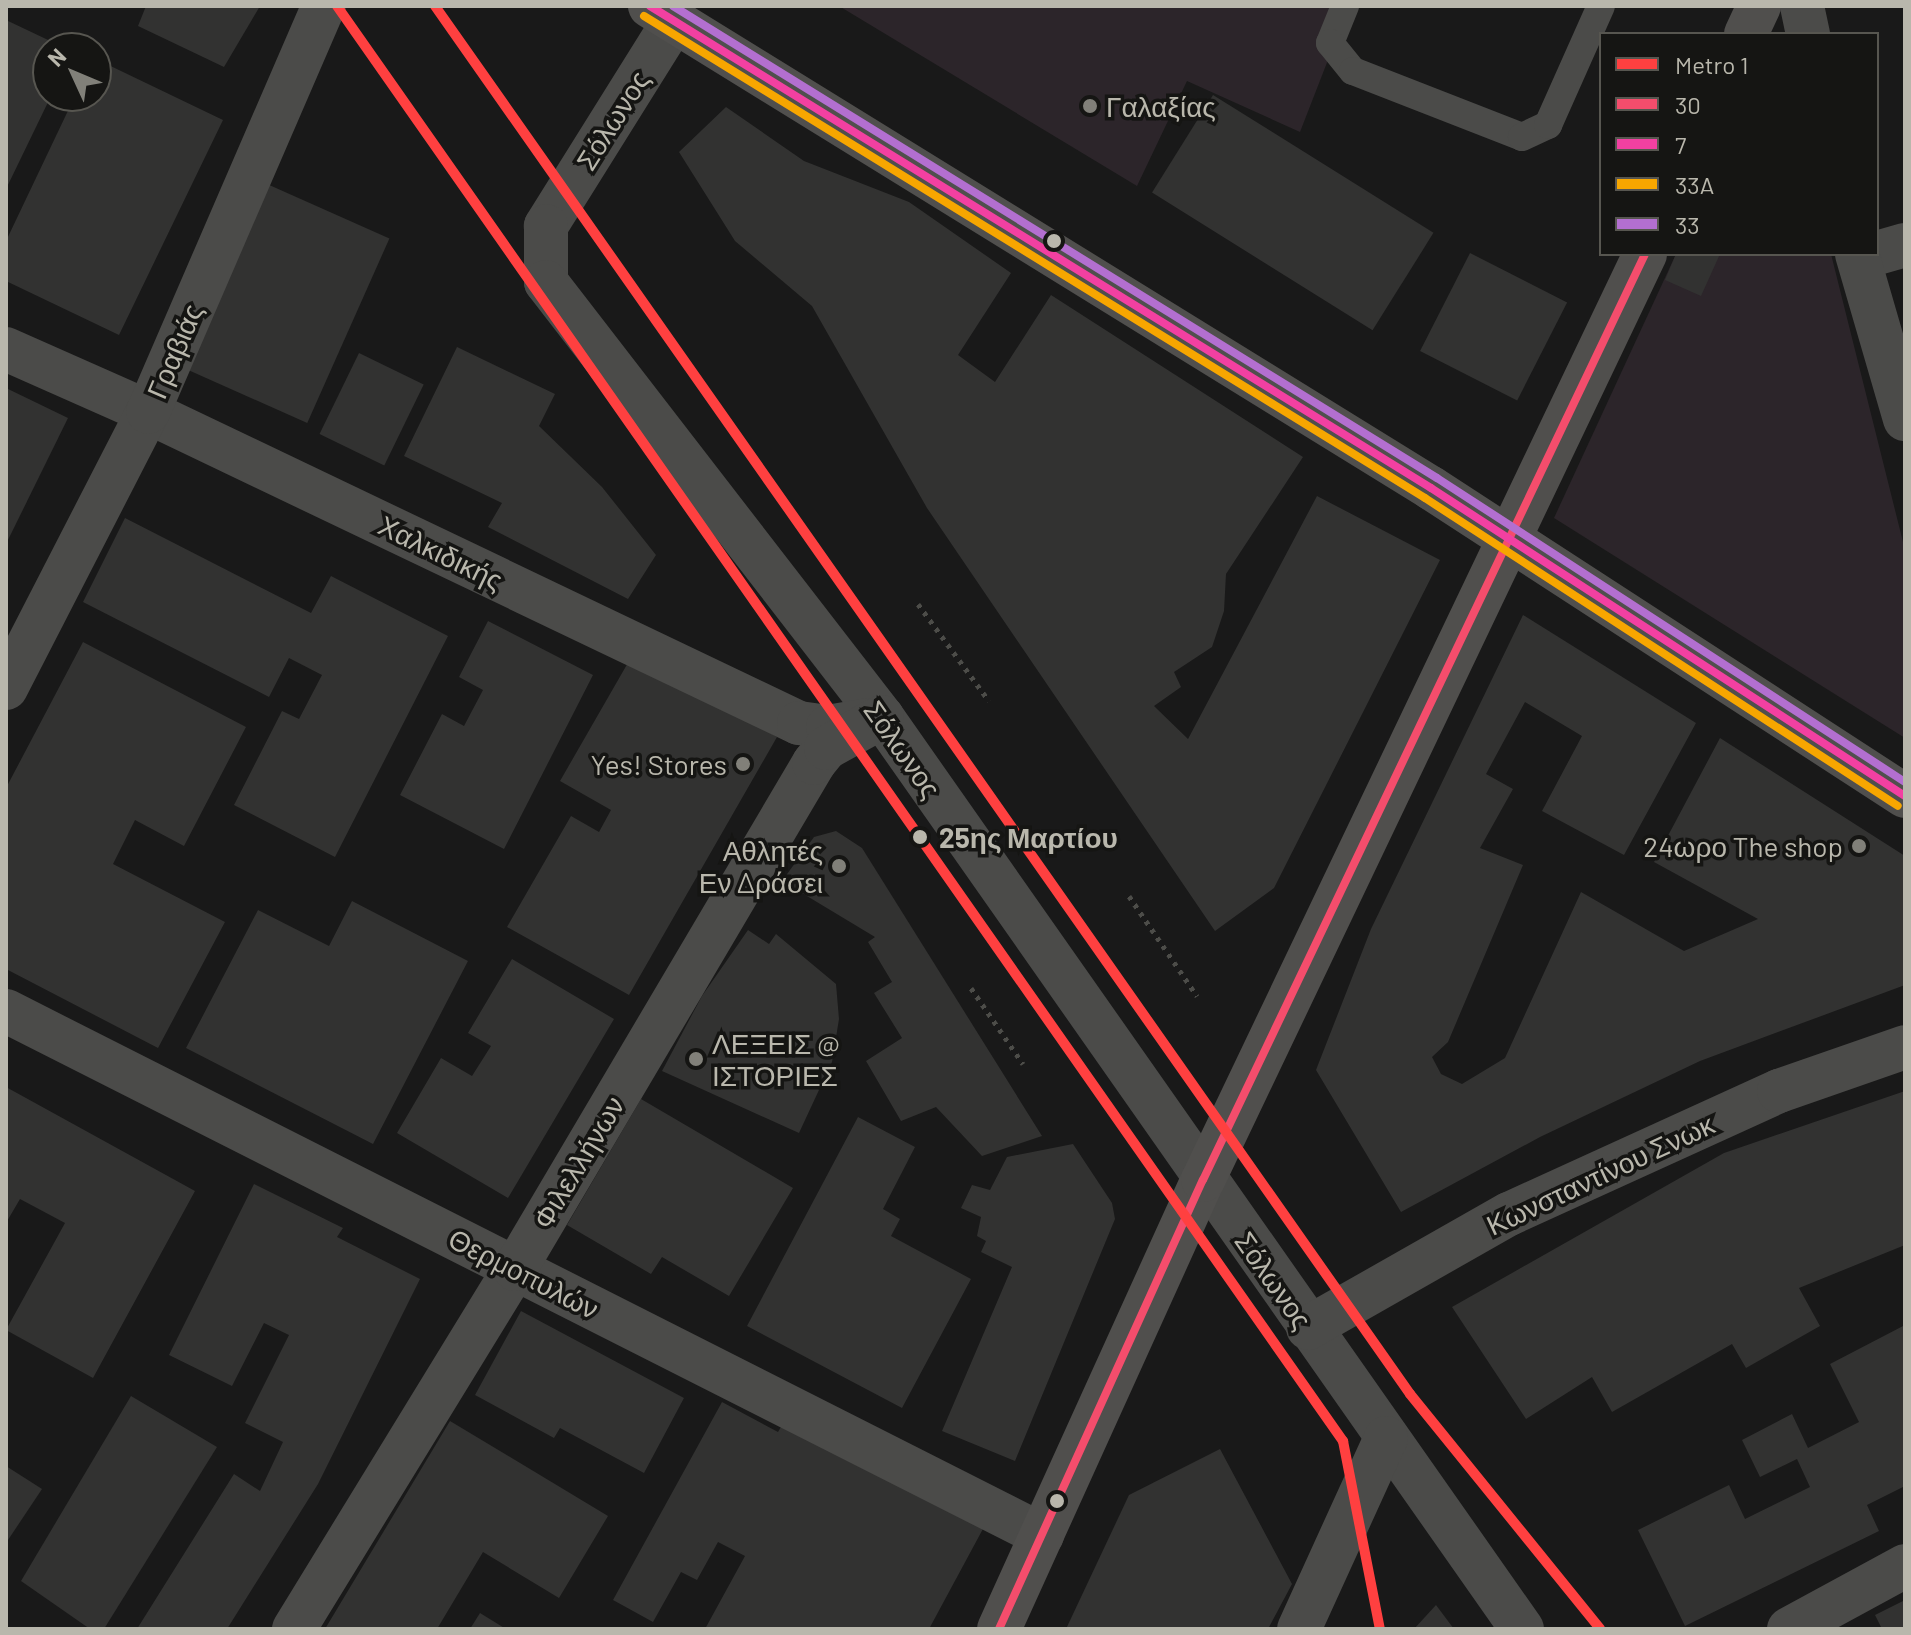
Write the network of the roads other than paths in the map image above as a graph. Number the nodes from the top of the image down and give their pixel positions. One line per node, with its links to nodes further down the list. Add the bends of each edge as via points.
1 (324, 6): 14 (street, Γραβιάς)
2 (1345, 6): 3 (lane, via 1330,43 1353,71 1522,137 1548,125)
3 (1601, 6)
4 (1759, 6): 7 (main road)
5 (1802, 6): 8 (street)
6 (662, 14): 16 (main road, via 1431,488); 18 (street, Σόλωνος, via 546,226 546,282)
7 (1747, 32)
8 (1808, 32)
9 (1905, 245): 10 (street)
10 (1879, 252)
11 (1644, 256): 16 (main road, via 1562,436)
12 (1866, 256): 15 (street)
13 (6, 349): 14 (street, Χαλκιδικής)
14 (148, 412): 17 (street, Γραβιάς); 18 (street, Χαλκιδικής, via 799,723 828,727)
15 (1905, 419)
16 (1507, 541): 19 (main road); 22 (main road)
17 (6, 688)
18 (882, 717): 22 (street, Σόλωνος); 23 (street, Φιλελλήνων, via 826,748 814,763)
19 (1905, 796)
20 (6, 1011): 23 (street, Θερμοπυλών)
21 (1905, 1047): 24 (street, Κωνσταντίνου Σνωκ, via 1779,1091 1509,1214)
22 (1203, 1180): 24 (street, Σόλωνος); 26 (main road)
23 (515, 1269): 26 (street, Θερμοπυλών); 28 (street, Φιλελλήνων)
24 (1308, 1328): 25 (street, Σόλωνος)
25 (1386, 1438): 30 (street); 31 (street, Σόλωνος)
26 (1042, 1535): 29 (main road)
27 (1905, 1566): 32 (street)
28 (294, 1629)
29 (999, 1629)
30 (1299, 1629)
31 (1522, 1629)
32 (1789, 1629)

